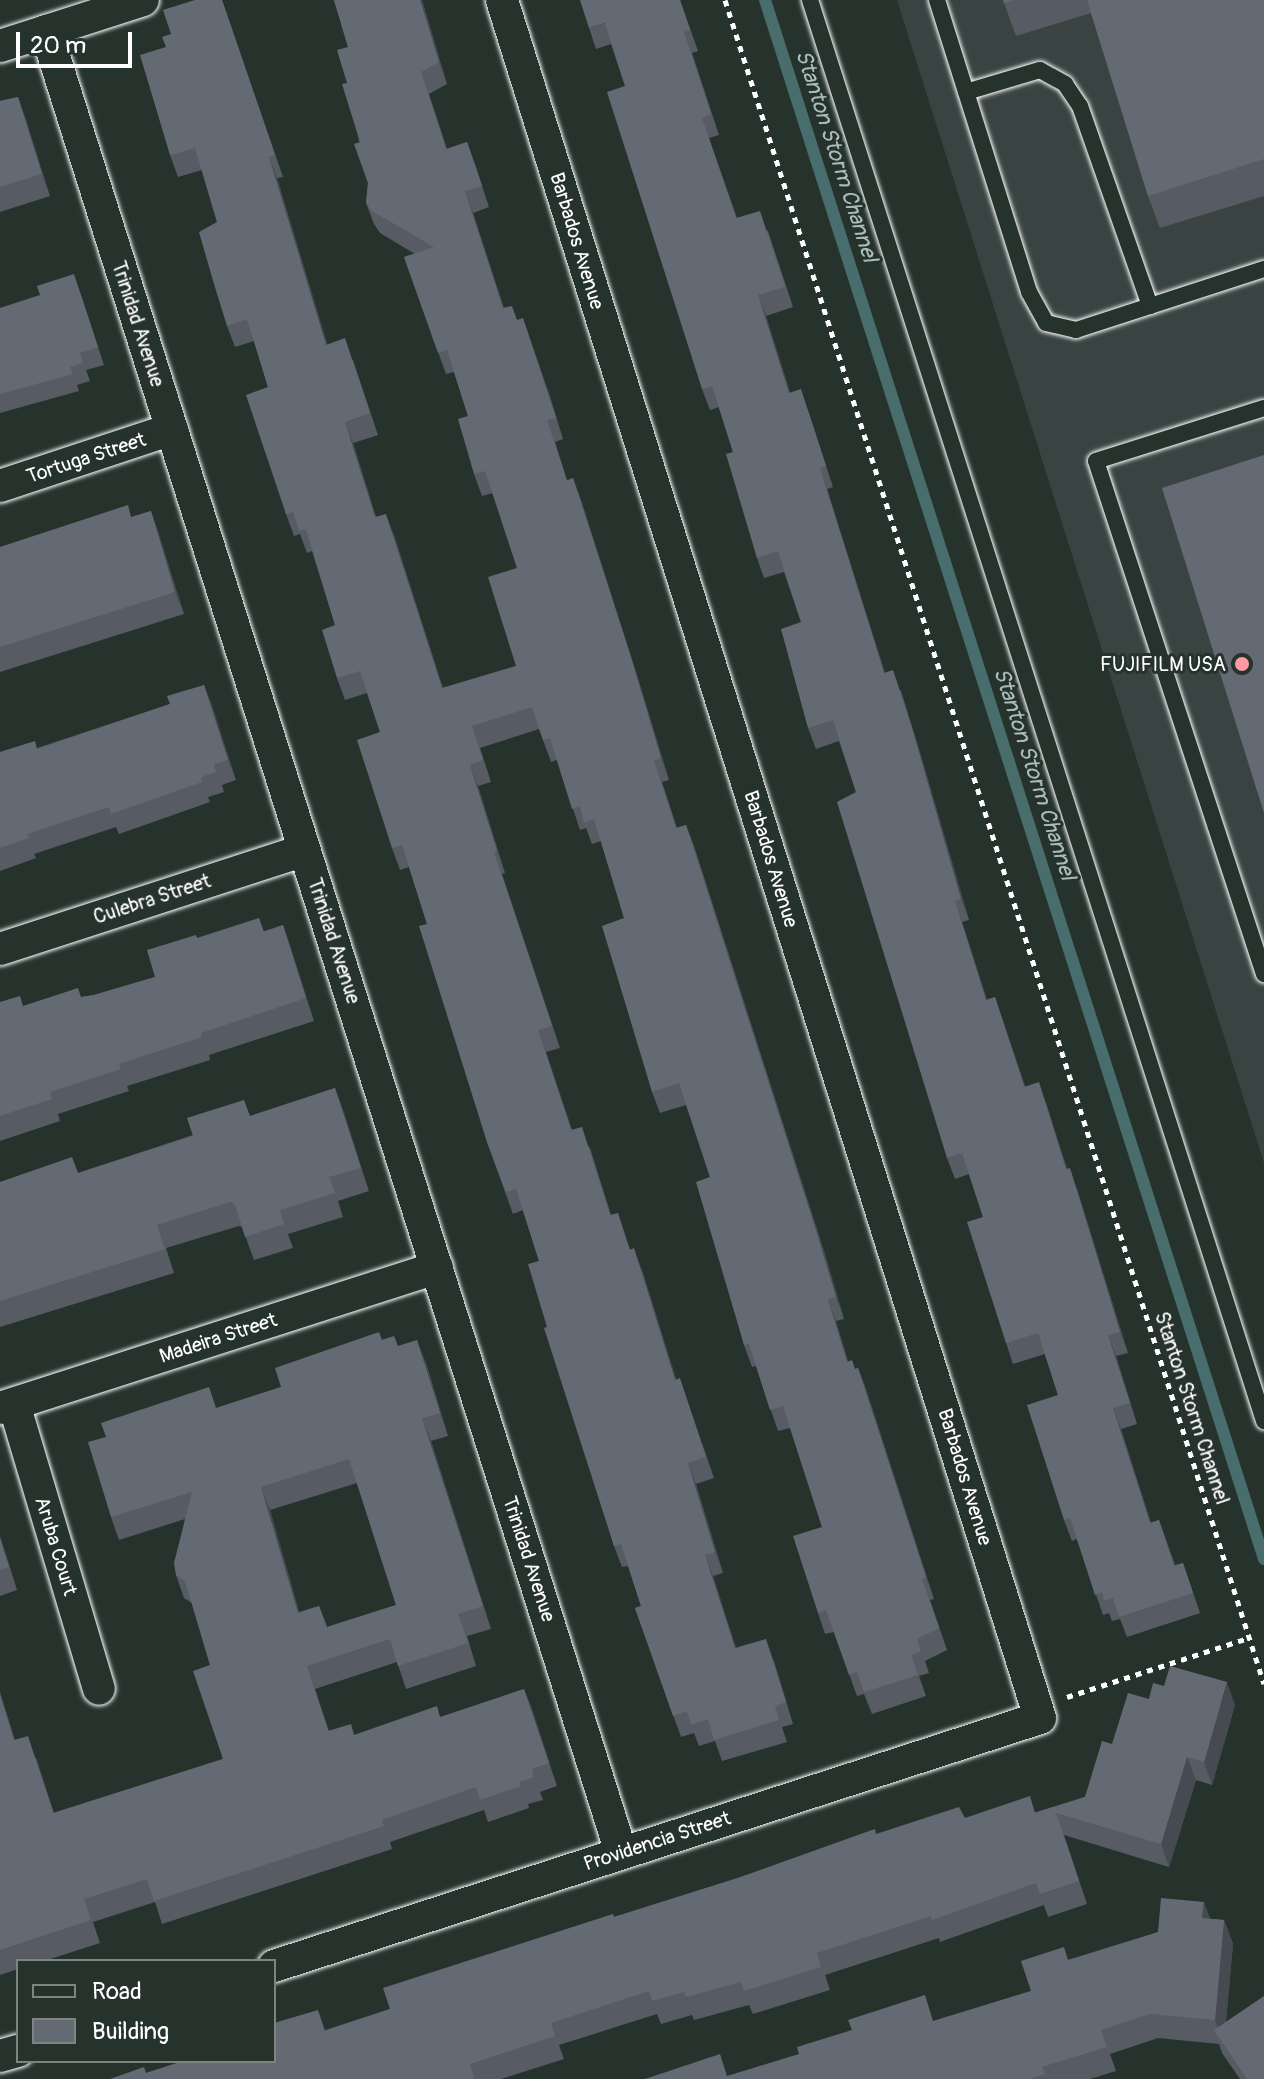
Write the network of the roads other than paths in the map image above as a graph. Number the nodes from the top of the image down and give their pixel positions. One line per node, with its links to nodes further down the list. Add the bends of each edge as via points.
1 (143, 0): 5 (street)
2 (502, 0): 20 (street, Barbados Avenue)
3 (810, 0): 18 (lane)
4 (937, 0): 7 (lane)
5 (46, 31): 6 (street); 11 (street, Trinidad Avenue)
6 (0, 46)
7 (966, 92): 9 (lane, via 1040,70 1065,84 1080,106); 9 (lane, via 1029,292 1046,323 1076,330)
8 (1264, 269): 9 (lane)
9 (1150, 306)
10 (1264, 408): 15 (lane, via 1096,461)
11 (172, 429): 12 (street, Tortuga Street); 13 (street, Trinidad Avenue)
12 (0, 486)
13 (304, 850): 14 (street, Culebra Street); 16 (street, Trinidad Avenue)
14 (0, 949)
15 (1264, 974)
16 (437, 1268): 17 (street, Madeira Street); 21 (street, Trinidad Avenue)
17 (7, 1406): 19 (street, Aruba Court)
18 (1264, 1421)
19 (99, 1689)
20 (1038, 1712): 21 (street, Providencia Street)
21 (621, 1852): 22 (street, Providencia Street)
22 (276, 1965)

